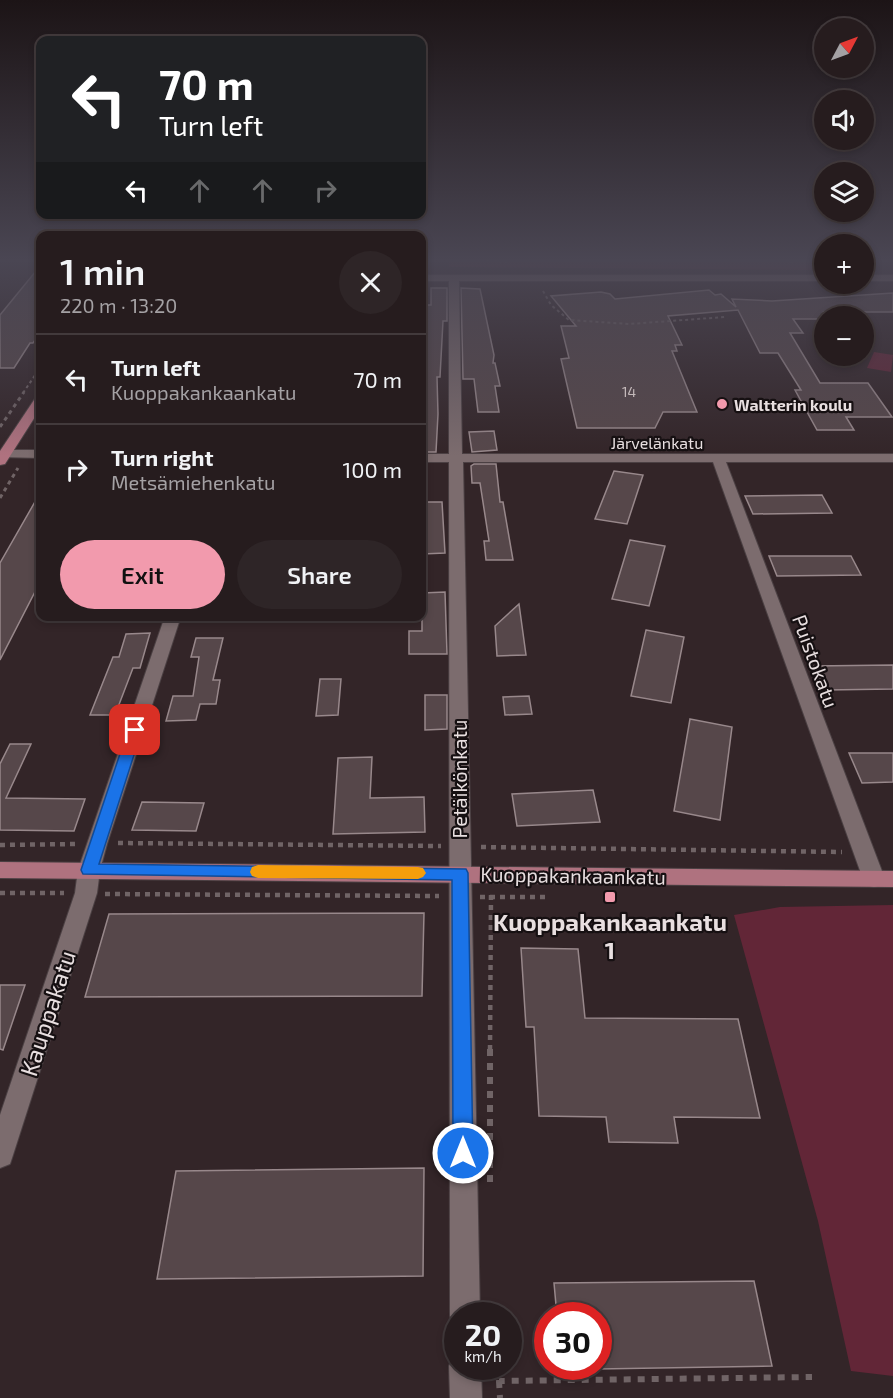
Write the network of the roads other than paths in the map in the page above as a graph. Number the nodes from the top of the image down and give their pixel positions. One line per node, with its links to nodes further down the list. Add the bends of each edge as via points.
1 (455, 325): 6 (street, Petäikönkatu)
2 (36, 406): 4 (main road)
3 (36, 454): 4 (street)
4 (3, 458)
5 (426, 458): 6 (street, Järvelänkatu)
6 (457, 458): 7 (street, Järvelänkatu); 12 (street, Petäikönkatu)
7 (718, 458): 8 (street, Järvelänkatu); 13 (street, Puistokatu, via 864,852)
8 (893, 458)
9 (171, 621): 11 (street, Kauppakatu)
10 (0, 870): 11 (main road, Kuoppakankaankatu)
11 (89, 870): 12 (main road, Kuoppakankaankatu); 14 (street, Kauppakatu, via 86,893)
12 (460, 873): 13 (main road, Kuoppakankaankatu); 15 (street, Petäikönkatu)
13 (884, 879)
14 (0, 1155)
15 (465, 1302)
16 (465, 1380): 17 (street)
17 (466, 1398)

